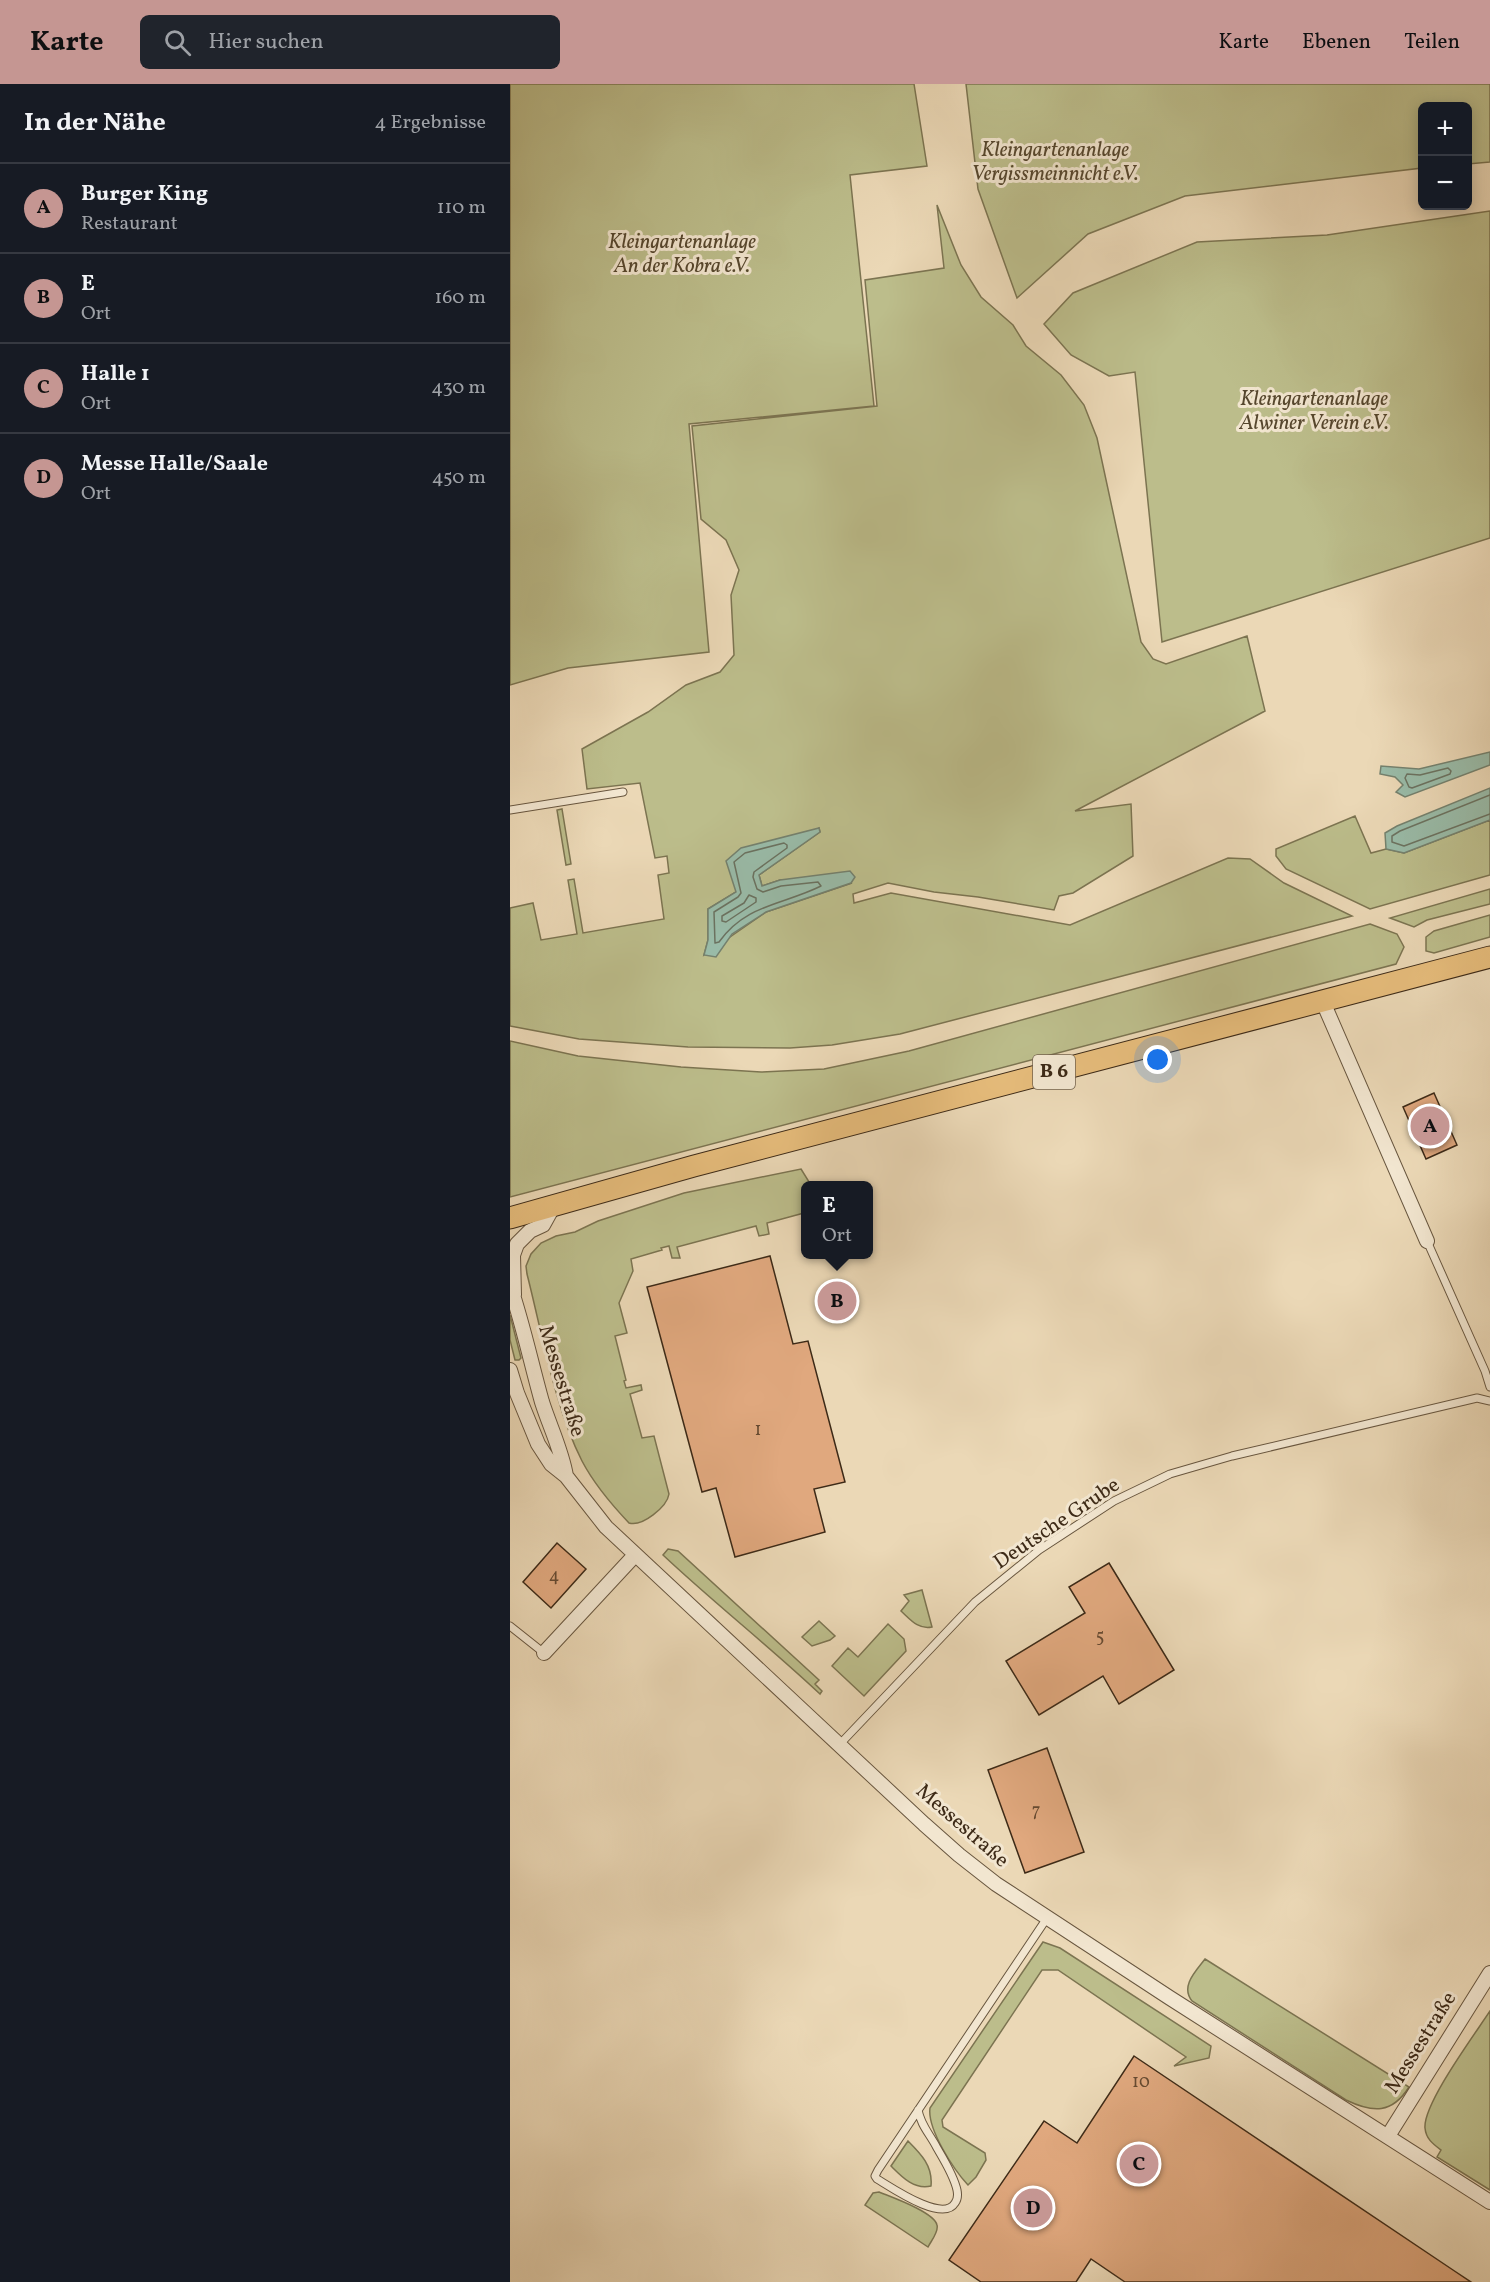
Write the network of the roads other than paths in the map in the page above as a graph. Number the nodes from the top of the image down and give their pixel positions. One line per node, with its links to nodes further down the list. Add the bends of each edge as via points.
1 (623, 792): 2 (lane)
2 (510, 810)
3 (1490, 957): 4 (main road, B 6)
4 (1323, 1002): 5 (main road, B 6, via 694,1166); 7 (street)
5 (553, 1207): 6 (main road, B 6); 8 (street, Messestraße, via 543,1225 530,1231 517,1245)
6 (510, 1218)
7 (1427, 1241): 10 (lane)
8 (512, 1292): 12 (street, Messestraße)
9 (510, 1370): 12 (street, Messestraße, via 538,1444 550,1464)
10 (1490, 1387)
11 (1490, 1401): 16 (lane, Deutsche Grube, via 1477,1398 1232,1456 1170,1474 1114,1500 1039,1550 975,1602)
12 (566, 1476): 13 (street, Messestraße, via 606,1527)
13 (635, 1555): 15 (street); 16 (street, Messestraße)
14 (510, 1626): 15 (lane)
15 (544, 1653)
16 (840, 1744): 17 (street, Messestraße, via 959,1855)
17 (1047, 1918): 19 (lane); 20 (street, Messestraße)
18 (1490, 1973): 20 (street, Messestraße)
19 (918, 2110): 19 (lane, via 875,2176 926,2206 947,2210 958,2198 957,2188 920,2122)
20 (1388, 2136): 21 (street, Messestraße)
21 (1490, 2202)

